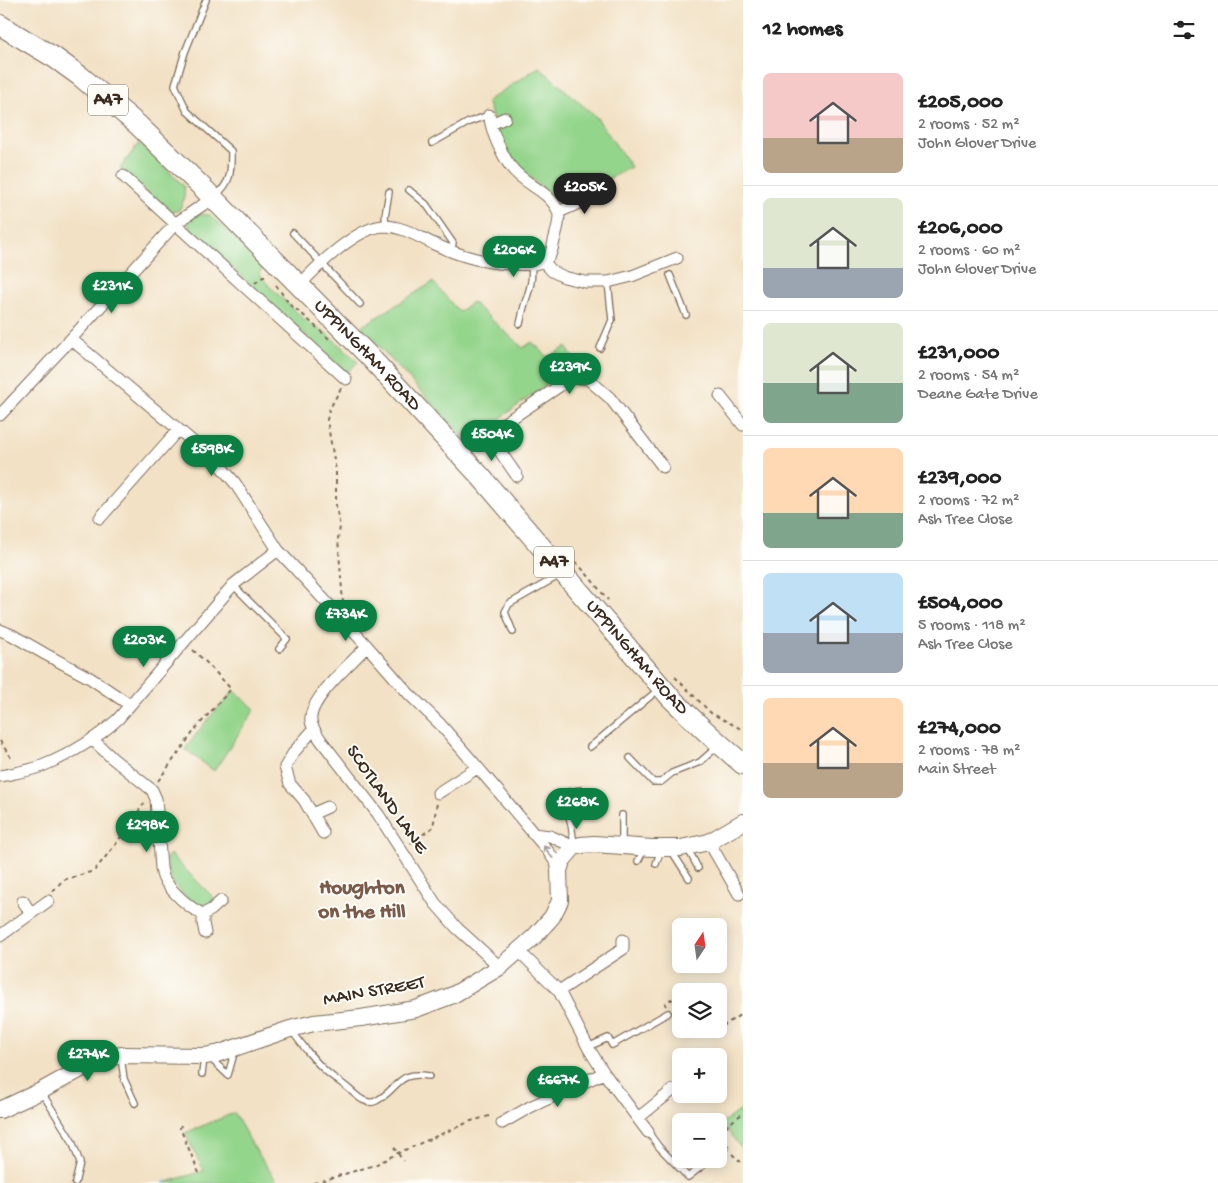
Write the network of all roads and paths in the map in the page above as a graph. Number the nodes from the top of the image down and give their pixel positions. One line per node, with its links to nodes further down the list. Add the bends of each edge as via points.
1 (206, 0): 10 (lane, via 184,52 175,85 187,112 231,151 231,173 222,190)
2 (0, 25): 10 (highway, UPPINGHAM ROAD / A47, via 80,76 138,125)
3 (505, 118): 4 (street)
4 (490, 120): 5 (lane, via 469,122); 11 (street, via 495,138 511,167 540,190)
5 (432, 143)
6 (123, 176): 12 (street)
7 (408, 190): 15 (lane, via 426,204 453,243)
8 (389, 192): 13 (lane)
9 (601, 193): 11 (street)
10 (213, 198): 12 (street); 25 (highway, UPPINGHAM ROAD / A47)
11 (559, 212): 17 (street, via 550,254)
12 (176, 223): 26 (street); 30 (street)
13 (386, 226): 15 (street, via 406,230); 18 (street, via 361,233)
14 (293, 233): 18 (lane)
15 (451, 251): 20 (street, via 497,264)
16 (677, 258): 19 (street)
17 (543, 261): 20 (street); 23 (street, via 564,277 585,282)
18 (322, 263): 25 (street); 27 (lane)
19 (665, 263): 21 (street); 23 (street)
20 (531, 265): 29 (lane, via 530,291)
21 (670, 275): 28 (lane)
22 (272, 278): 26 (path, via 263,277)
23 (608, 282): 32 (lane, via 612,320)
24 (276, 285): 31 (path, via 290,304)
25 (299, 286): 39 (highway, UPPINGHAM ROAD / A47, via 369,356)
26 (247, 289): 33 (street)
27 (360, 304)
28 (686, 315)
29 (520, 324)
30 (71, 339): 35 (street); 37 (street)
31 (329, 339)
32 (600, 348)
33 (346, 380): 46 (path, via 327,420 336,471)
34 (720, 396): 36 (street)
35 (0, 415)
36 (743, 425)
37 (178, 430): 42 (street); 43 (street, via 217,462 235,483)
38 (488, 434): 39 (street); 40 (street, via 573,377 588,378 610,398); 41 (street)
39 (459, 455): 44 (highway, UPPINGHAM ROAD / A47)
40 (663, 467)
41 (517, 476)
42 (100, 518)
43 (278, 550): 45 (street); 46 (street)
44 (564, 573): 48 (lane, via 509,604 505,612); 52 (highway, UPPINGHAM ROAD / A47)
45 (233, 585): 49 (street); 51 (lane, via 287,639)
46 (345, 621): 50 (street)
47 (0, 630): 53 (street, via 90,678)
48 (513, 632)
49 (184, 642): 53 (street); 64 (path, via 231,689 197,726)
50 (367, 646): 54 (street, via 340,672 319,700 311,721); 61 (street)
51 (279, 649)
52 (662, 687): 57 (highway, UPPINGHAM ROAD / A47); 58 (lane)
53 (130, 705): 55 (street, via 103,733)
54 (314, 729): 70 (street, via 285,767 290,784); 80 (street, SCOTLAND LANE, via 378,814)
55 (92, 739): 62 (street, via 71,752); 64 (street)
56 (0, 743): 62 (path)
57 (719, 745): 59 (lane, via 700,762 672,773 661,782 652,782); 60 (highway, UPPINGHAM ROAD / A47)
58 (590, 747)
59 (630, 758)
60 (743, 764)
61 (477, 768): 66 (street); 74 (street)
62 (20, 772): 63 (street)
63 (0, 776)
64 (152, 790): 88 (path, via 94,871 63,880 49,895); 90 (street, via 156,799 163,878 190,908)
65 (580, 790): 69 (lane, via 562,793)
66 (438, 793): 80 (path, via 433,827)
67 (597, 803): 69 (lane)
68 (328, 807): 70 (street)
69 (567, 810): 77 (lane)
70 (312, 814): 73 (street)
71 (622, 815): 76 (lane)
72 (743, 822): 75 (street)
73 (323, 833)
74 (533, 834): 77 (street, via 550,836); 83 (street, one-way to 74)
75 (708, 842): 78 (street); 85 (street)
76 (622, 846): 77 (street, via 594,844); 79 (street, via 641,854)
77 (574, 847): 83 (street, via 562,861)
78 (687, 847): 79 (street); 82 (lane)
79 (666, 848): 81 (lane); 84 (lane)
80 (401, 851): 95 (street, SCOTLAND LANE, via 435,903 456,928)
81 (656, 864)
82 (698, 868)
83 (559, 871): 94 (street, MAIN STREET, via 560,902 552,917)
84 (688, 878)
85 (739, 894)
86 (22, 901): 89 (street)
87 (221, 901): 90 (street)
88 (48, 902): 89 (street)
89 (31, 914): 92 (street)
90 (203, 914): 91 (street)
91 (205, 933)
92 (0, 936)
93 (625, 948): 96 (street)
94 (519, 951): 95 (street, MAIN STREET); 96 (street)
95 (500, 967): 101 (street, MAIN STREET, via 453,995 416,1009)
96 (559, 991): 102 (street)
97 (672, 1000): 98 (path, via 665,1004)
98 (668, 1013): 102 (lane, via 612,1045 608,1038)
99 (743, 1013): 100 (path)
100 (727, 1023)
101 (290, 1029): 103 (street, MAIN STREET); 108 (lane, via 326,1071 368,1102 376,1101 406,1077)
102 (588, 1047): 106 (street)
103 (236, 1048): 105 (street, MAIN STREET); 105 (lane, via 228,1075)
104 (121, 1055): 105 (street, MAIN STREET); 109 (street, MAIN STREET, via 99,1059); 111 (lane, via 124,1079)
105 (206, 1056): 107 (lane)
106 (604, 1072): 114 (street); 115 (street)
107 (202, 1074)
108 (429, 1076)
109 (40, 1091): 112 (street, MAIN STREET); 129 (lane, via 72,1141 80,1162)
110 (672, 1092): 115 (street)
111 (135, 1104)
112 (0, 1110)
113 (743, 1113): 117 (path)
114 (501, 1118): 121 (path, via 471,1121)
115 (638, 1118): 118 (street)
116 (181, 1125): 127 (path)
117 (727, 1126)
118 (648, 1132): 122 (lane)
119 (394, 1147): 121 (path)
120 (727, 1149): 124 (path)
121 (398, 1152): 123 (path); 128 (path, via 375,1165)
122 (672, 1160)
123 (403, 1161)
124 (743, 1164)
125 (680, 1168): 126 (lane, via 688,1176)
126 (699, 1168)
127 (199, 1173)
128 (315, 1182)
129 (75, 1183)

